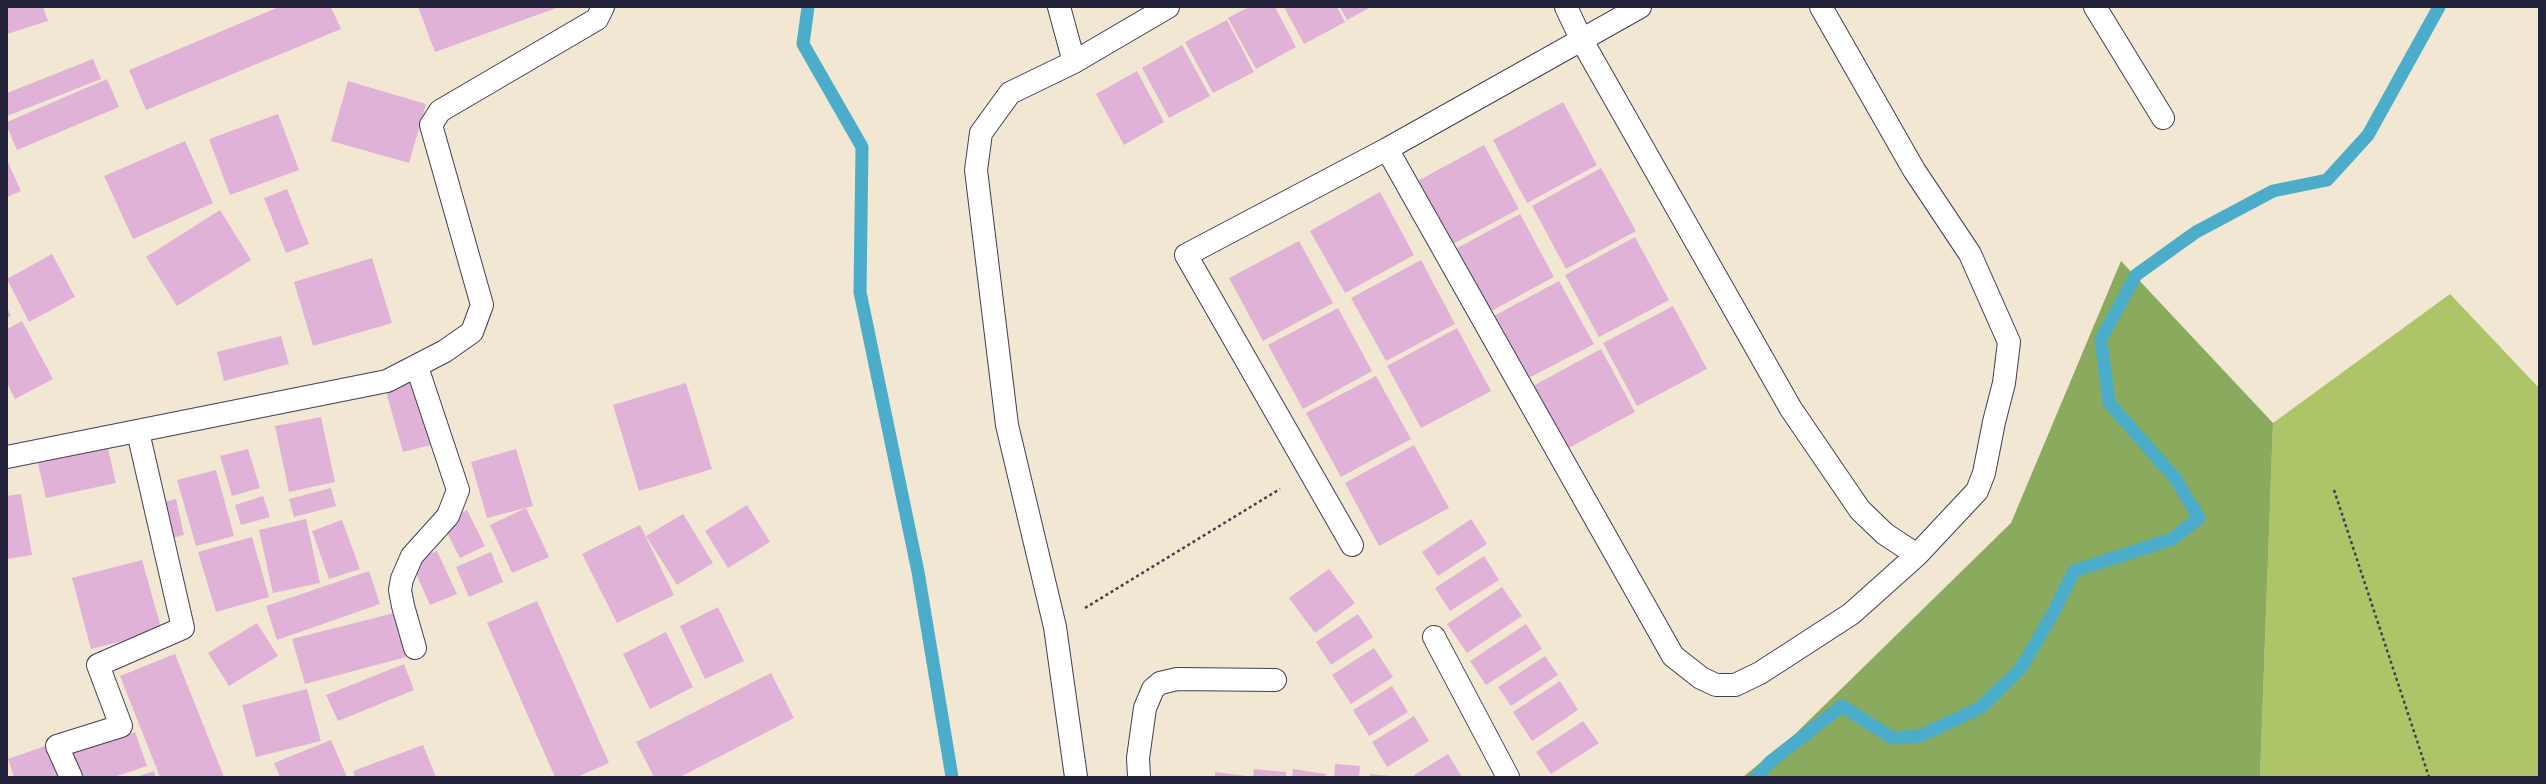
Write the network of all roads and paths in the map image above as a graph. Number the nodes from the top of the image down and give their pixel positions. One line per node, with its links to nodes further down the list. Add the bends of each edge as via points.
1 (603, 7): 12 (street, via 597,19 440,111 431,125 482,305 472,332)
2 (1059, 7): 9 (street)
3 (1168, 7): 9 (street)
4 (1566, 7): 8 (street)
5 (1640, 7): 8 (street)
6 (1822, 7): 18 (street, via 1914,170 1970,254 2009,342 2004,383 1984,473 1977,491)
7 (2095, 7): 10 (street)
8 (1581, 39): 11 (street); 18 (street, via 1791,410 1860,510 1885,534)
9 (1074, 62): 19 (street, via 1010,93 981,133 976,170 1007,425)
10 (2163, 118)
11 (1387, 149): 15 (street, via 1186,255); 18 (street, via 1673,656 1701,678 1716,685 1735,685 1760,673 1851,614)
12 (416, 367): 13 (street, via 387,381 364,387); 21 (street, via 458,490 448,516 412,556 402,579 400,590 403,606)
13 (138, 432): 14 (street); 23 (street, via 183,628 98,665 121,726 57,746)
14 (7, 457)
15 (1310, 471): 17 (street); 19 (path)
16 (2334, 490): 27 (path)
17 (1352, 544)
18 (1917, 555)
19 (1055, 627): 24 (street)
20 (1434, 637): 26 (street)
21 (415, 648)
22 (1275, 680): 25 (street, via 1177,679 1160,683 1152,690 1145,708 1138,758)
23 (71, 777)
24 (1076, 777)
25 (1139, 777)
26 (1508, 777)
27 (2429, 777)

